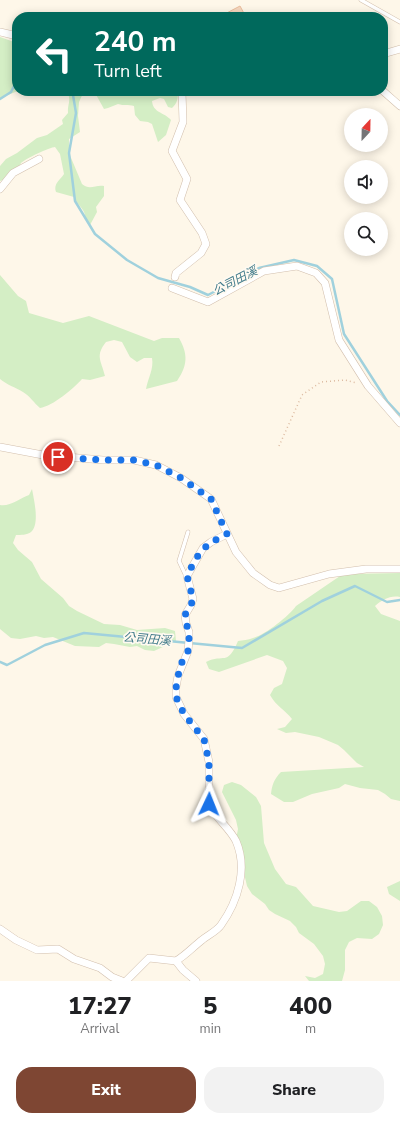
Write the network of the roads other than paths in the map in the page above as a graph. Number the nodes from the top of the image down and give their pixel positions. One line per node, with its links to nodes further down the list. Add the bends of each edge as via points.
1 (361, 0): 2 (lane)
2 (382, 12)
3 (388, 15): 4 (lane)
4 (400, 22)
5 (0, 32): 6 (street)
6 (12, 35)
7 (400, 49): 8 (street)
8 (388, 53)
9 (388, 95): 11 (street)
10 (183, 96): 14 (street, via 183,122 172,152 187,179 180,200 202,233 206,244 201,253 176,273)
11 (400, 106)
12 (39, 159): 13 (street, via 13,173)
13 (0, 189)
14 (175, 277): 15 (lane)
15 (172, 288): 16 (street, via 208,302 264,271 297,266 316,273 325,283 339,340 368,386)
16 (400, 423)
17 (0, 447): 19 (street, via 43,455 134,460 156,465 181,478 211,499)
18 (188, 532): 21 (lane, via 179,561)
19 (227, 534): 20 (street, via 236,552 253,573 270,585 280,588 329,574 366,569); 21 (street, via 203,548 187,576)
20 (400, 569)
21 (189, 582): 23 (street, via 193,599 185,615 189,632 188,651 178,676 176,697 184,714 204,739 209,762 209,804 236,841 242,869 239,888 221,926)
22 (0, 929): 24 (street, via 37,950 58,949)
23 (176, 961): 25 (street, via 149,958); 26 (street)
24 (122, 981)
25 (126, 981)
26 (196, 981)

